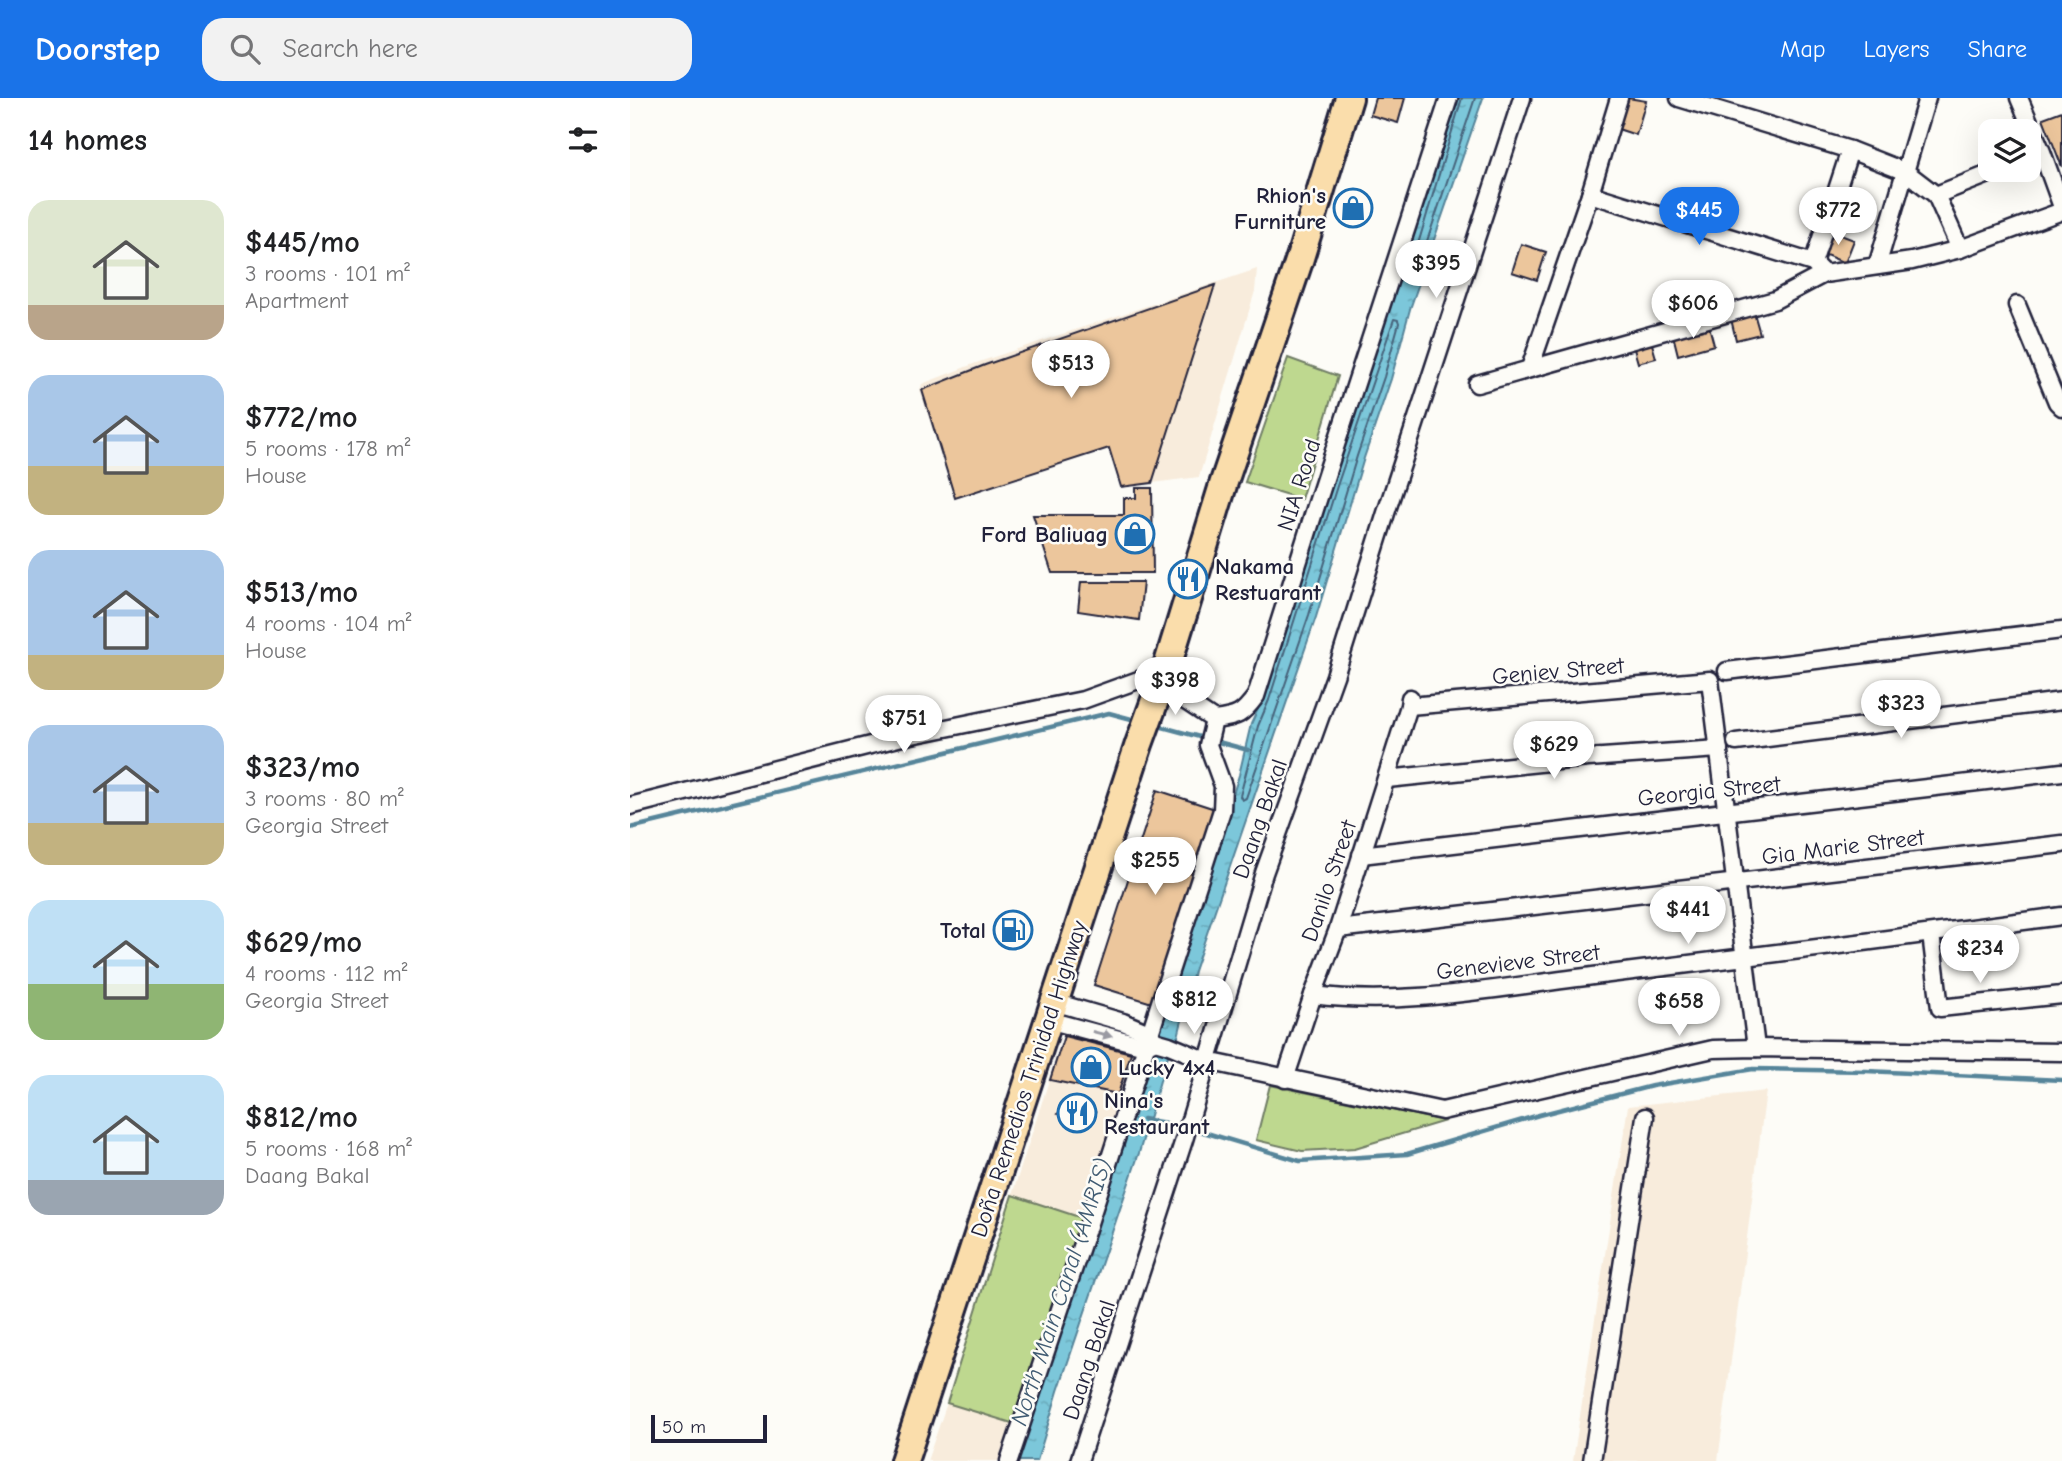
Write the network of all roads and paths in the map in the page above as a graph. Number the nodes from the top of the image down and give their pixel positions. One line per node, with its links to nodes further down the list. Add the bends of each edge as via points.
1 (1349, 98): 25 (highway, Doña Remedios Trinidad Highway)
2 (1449, 98): 28 (street, NIA Road, via 1256,696 1245,712)
3 (1522, 98): 48 (street, Daang Bakal, via 1335,676 1264,873)
4 (1619, 98): 13 (street)
5 (1679, 98): 9 (street)
6 (1927, 98): 11 (street)
7 (2019, 98): 8 (street)
8 (2025, 119)
9 (1850, 150): 11 (street); 18 (street)
10 (2041, 167): 15 (street)
11 (1906, 172): 14 (street); 17 (street)
12 (1978, 178): 14 (street)
13 (1590, 194): 18 (street); 20 (street)
14 (1936, 195): 16 (street)
15 (2062, 209): 16 (street)
16 (1960, 249): 17 (street)
17 (1877, 266): 18 (street)
18 (1818, 269): 20 (street, via 1775,300)
19 (2017, 305): 22 (street)
20 (1530, 368): 21 (street)
21 (1478, 384)
22 (2062, 407)
23 (2062, 630): 24 (street)
24 (1727, 671)
25 (1160, 684): 28 (street); 33 (street, via 902,737); 44 (highway, Doña Remedios Trinidad Highway)
26 (1410, 701): 30 (street, Geniev Street, via 1710,680); 32 (street, Danilo Street)
27 (2062, 701): 29 (street)
28 (1211, 733): 45 (street, via 1223,786 1222,810)
29 (1736, 742)
30 (1719, 748): 32 (street); 34 (street)
31 (2062, 772): 34 (street, Georgia Street)
32 (1387, 779): 36 (street, Danilo Street)
33 (630, 806)
34 (1727, 812): 36 (street, Georgia Street); 37 (street)
35 (2062, 844): 37 (street, Gia Marie Street)
36 (1361, 855): 39 (street, Danilo Street)
37 (1736, 883): 39 (street, Gia Marie Street); 41 (street)
38 (2062, 916): 40 (street, Genevieve Street)
39 (1338, 929): 42 (street, Danilo Street)
40 (1931, 934): 41 (street, Genevieve Street); 43 (street, via 1940,1008)
41 (1745, 958): 42 (street, Genevieve Street, via 1401,999); 46 (street)
42 (1312, 995): 49 (street, Danilo Street)
43 (2062, 995)
44 (1051, 1011): 45 (street); 51 (highway, Doña Remedios Trinidad Highway)
45 (1155, 1041): 48 (street); 52 (street)
46 (1756, 1048): 47 (street); 49 (street, via 1713,1049 1442,1111)
47 (2062, 1052)
48 (1207, 1061): 49 (street); 53 (street, Daang Bakal)
49 (1284, 1079)
50 (1645, 1117): 54 (street)
51 (904, 1461)
52 (1009, 1461)
53 (1079, 1461)
54 (1592, 1461)

